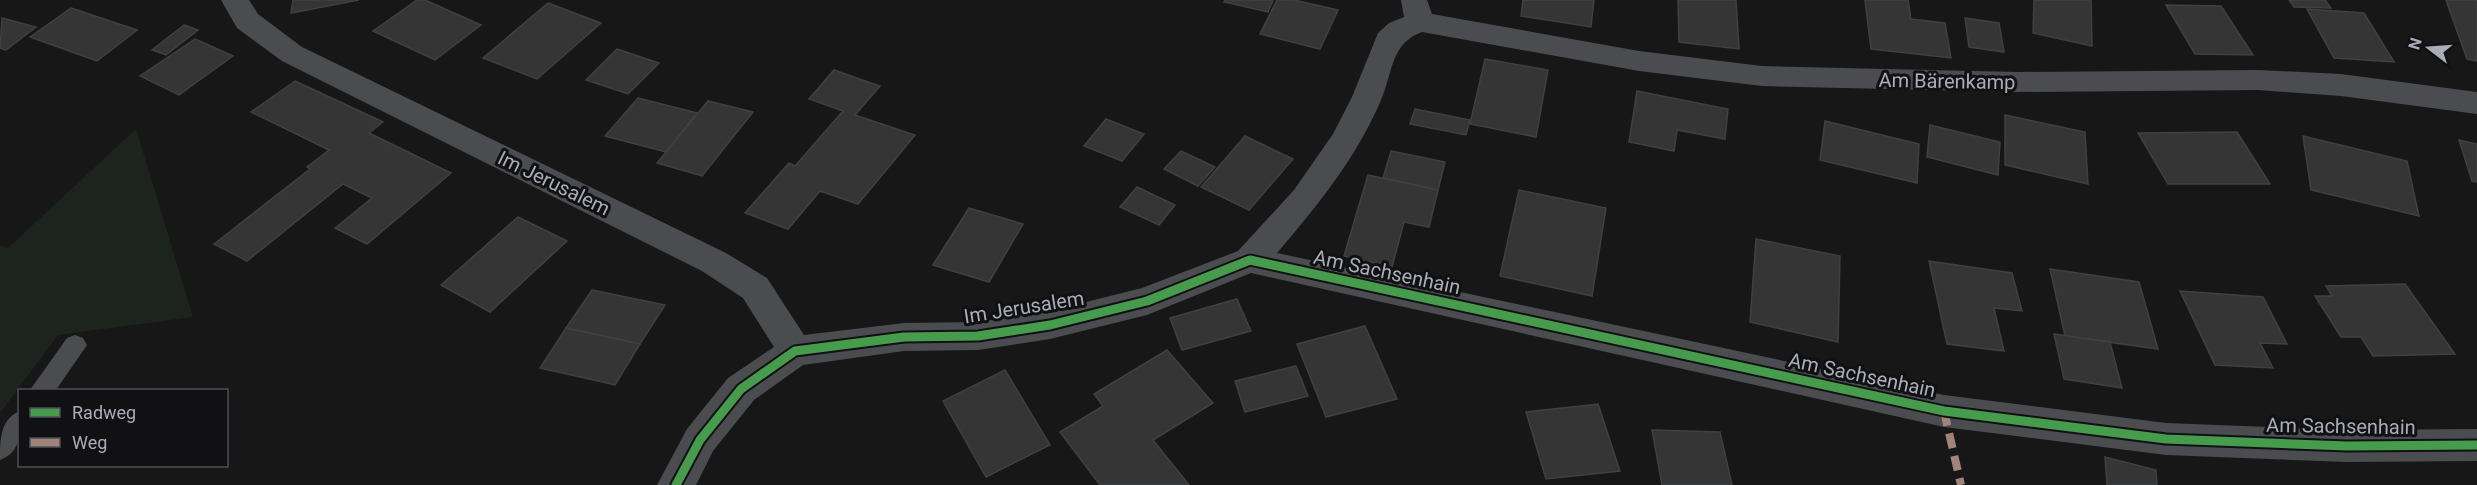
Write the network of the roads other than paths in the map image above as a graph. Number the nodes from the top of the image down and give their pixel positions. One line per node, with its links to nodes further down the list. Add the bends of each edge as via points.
1 (236, 0): 6 (street, Im Jerusalem, via 247,21 292,54 714,261 755,288)
2 (1417, 11): 3 (street, Am Bärenkamp, via 1639,61 1762,76 2017,82 2258,80 2341,85); 4 (street, Im Jerusalem, via 1388,40 1367,97 1345,140 1305,200)
3 (2477, 103)
4 (1250, 260): 6 (street, Im Jerusalem, via 1147,301 1050,325 978,336 904,337); 9 (street, Am Sachsenhain, via 1944,411 2166,439 2348,446)
5 (75, 345): 7 (lane)
6 (795, 351): 11 (street, via 741,389 700,440)
7 (43, 389)
8 (18, 425): 10 (lane)
9 (2477, 445)
10 (0, 449)
11 (676, 485)

